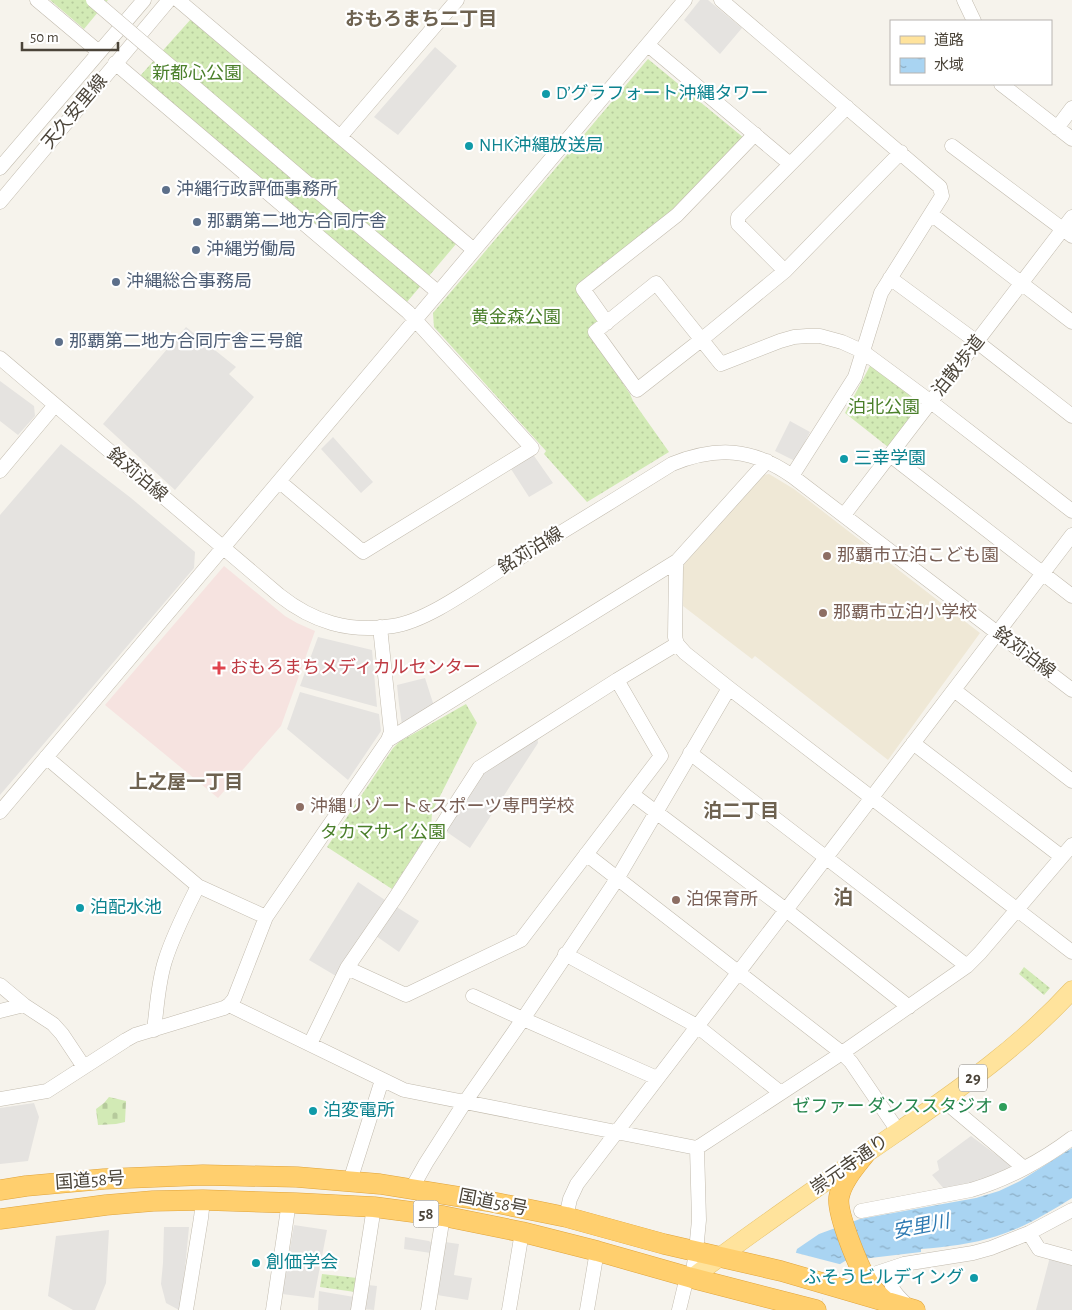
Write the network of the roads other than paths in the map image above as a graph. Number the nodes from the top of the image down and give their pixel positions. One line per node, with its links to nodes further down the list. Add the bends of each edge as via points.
1 (37, 0): 12 (street)
2 (93, 0): 33 (street, bridge)
3 (144, 0): 12 (street, 天久安里線)
4 (169, 0): 13 (street, 天久安里線)
5 (178, 0): 19 (street)
6 (457, 0): 19 (street)
7 (685, 0): 11 (street)
8 (721, 0): 15 (street)
9 (964, 0): 10 (street)
10 (974, 20)
11 (648, 44): 18 (street); 29 (street)
12 (100, 52): 24 (street, 天久安里線)
13 (115, 64): 25 (street, 天久安里線); 34 (street)
14 (1002, 85): 17 (street)
15 (847, 107): 22 (street); 23 (street)
16 (1072, 108): 17 (street)
17 (1057, 128): 20 (street)
18 (755, 134): 23 (street); 35 (street, via 676,215 583,289)
19 (340, 137): 29 (street)
20 (1072, 139)
21 (952, 146): 28 (street)
22 (901, 152): 26 (street, via 940,187 942,196); 30 (street)
23 (790, 164): 30 (street, via 738,217 738,224)
24 (0, 168)
25 (0, 202)
26 (930, 214): 31 (street); 32 (street)
27 (1072, 217): 28 (street, 泊散歩道)
28 (1067, 233): 32 (street, 泊散歩道)
29 (474, 250): 34 (street)
30 (785, 271): 37 (street)
31 (890, 278): 38 (street); 39 (street, via 881,293)
32 (1022, 283): 36 (street); 38 (street, 泊散歩道)
33 (433, 288)
34 (415, 320): 48 (street); 48 (street, via 532,448 363,552)
35 (607, 322): 37 (street, via 656,283); 37 (street, via 595,332 637,390)
36 (1072, 322)
37 (701, 340): 39 (street, via 721,364 794,337 820,336)
38 (977, 342): 41 (street, 泊散歩道); 43 (street)
39 (862, 351): 41 (street); 47 (street, via 855,377)
40 (0, 358): 42 (street, 銘苅泊線)
41 (931, 402): 44 (street, 泊散歩道); 49 (street)
42 (55, 405): 46 (street); 52 (street, 銘苅泊線)
43 (1072, 416)
44 (890, 455): 50 (street, 泊散歩道); 54 (street)
45 (767, 461): 47 (street, 銘苅泊線); 53 (street); 56 (street, 銘苅泊線, via 739,453 715,453 672,464 435,610 408,622)
46 (0, 471)
47 (792, 476): 50 (street, 銘苅泊線)
48 (280, 482): 52 (street)
49 (1072, 511)
50 (844, 515): 57 (street, 銘苅泊線)
51 (1072, 535): 54 (street)
52 (223, 548): 56 (street, 銘苅泊線, via 309,615 355,628); 66 (street)
53 (677, 561): 58 (street); 63 (street)
54 (1043, 573): 55 (street); 57 (street)
55 (1072, 596)
56 (380, 627): 63 (street, via 391,732)
57 (998, 633): 61 (street); 62 (street, 銘苅泊線)
58 (678, 644): 59 (street); 60 (street)
59 (617, 680): 68 (street, via 660,756); 84 (street, via 479,768)
60 (729, 688): 65 (street); 69 (street)
61 (954, 690): 64 (street); 67 (street)
62 (1072, 690)
63 (388, 740): 80 (street)
64 (913, 743): 69 (street); 75 (street)
65 (690, 753): 71 (street); 74 (street)
66 (46, 757): 70 (street); 77 (street)
67 (1072, 781)
68 (632, 794): 71 (street); 73 (street)
69 (871, 798): 74 (street); 79 (street)
70 (0, 812)
71 (656, 812): 76 (street); 78 (street)
72 (1072, 845): 75 (street)
73 (586, 854): 76 (street); 84 (street, via 521,940 464,968 406,995)
74 (826, 857): 78 (street); 83 (street)
75 (1062, 857): 79 (street)
76 (617, 879): 82 (street); 85 (street)
77 (198, 886): 80 (street); 95 (street, via 164,961)
78 (786, 910): 85 (street); 91 (street)
79 (1017, 910): 81 (street); 83 (street)
80 (266, 917): 90 (street)
81 (1072, 952)
82 (566, 954): 93 (street); 94 (street)
83 (967, 966): 91 (street)
84 (347, 968): 96 (street)
85 (739, 972): 94 (street); 97 (street)
86 (0, 985): 89 (street)
87 (1072, 990): 103 (main road, 崇元寺通り / 29, via 1008,1051)
88 (473, 996): 93 (street)
89 (24, 1005): 92 (street); 98 (street, via 53,1024)
90 (229, 1006): 95 (street); 96 (street)
91 (909, 1007): 97 (street)
92 (0, 1011)
93 (523, 1019): 99 (street); 104 (street)
94 (697, 1026): 99 (street); 101 (street)
95 (154, 1030): 98 (street, via 135,1035)
96 (310, 1044): 100 (street)
97 (842, 1053): 101 (street); 105 (street)
98 (84, 1067): 102 (street, via 47,1091)
99 (657, 1078): 106 (street)
100 (382, 1080): 104 (street, via 404,1090); 111 (street)
101 (781, 1093): 108 (street)
102 (0, 1098)
103 (943, 1100): 105 (main road, 崇元寺通り / 29); 110 (street)
104 (465, 1102): 106 (street); 112 (street)
105 (898, 1131): 109 (main road, 崇元寺通り / 29)
106 (616, 1132): 108 (street); 120 (street, via 577,1184)
107 (1072, 1138): 110 (street)
108 (697, 1148): 125 (street)
109 (865, 1154): 126 (main road, 崇元寺通り / 29); 129 (highway, via 843,1186 838,1205)
110 (1024, 1168): 118 (street, via 971,1190)
111 (350, 1181): 112 (highway, 国道58号 / 58); 113 (highway, 国道58号 / 58, via 203,1175 104,1178)
112 (412, 1188): 120 (highway, 国道58号 / 58)
113 (0, 1190)
114 (203, 1200): 115 (highway, 国道58号 / 58); 121 (highway, 国道58号 / 58, via 106,1205); 133 (street)
115 (289, 1202): 116 (highway, 国道58号 / 58); 134 (street)
116 (374, 1208): 119 (highway, 国道58号 / 58); 135 (street)
117 (1072, 1210): 123 (street)
118 (861, 1211)
119 (443, 1216): 122 (highway, 国道58号 / 58); 136 (street)
120 (566, 1217): 125 (highway, 国道58号 / 58)
121 (0, 1219)
122 (522, 1232): 124 (highway, 国道58号 / 58); 137 (street)
123 (1030, 1233): 127 (street, via 1039,1249); 128 (street, via 973,1253)
124 (597, 1251): 130 (highway, 国道58号 / 58); 138 (street)
125 (696, 1252): 126 (highway, 国道58号 / 58); 130 (street)
126 (719, 1257): 130 (main road, 崇元寺通り / 29); 131 (highway, 国道58号 / 58, via 781,1271)
127 (1072, 1258)
128 (904, 1264): 129 (street); 132 (street, via 893,1278 892,1286)
129 (863, 1272): 131 (highway)
130 (692, 1278): 139 (street, via 685,1285); 140 (highway, 国道58号 / 58)
131 (887, 1303): 132 (highway, 国道58号 / 58)
132 (913, 1309)
133 (186, 1310)
134 (273, 1310)
135 (358, 1310)
136 (428, 1310)
137 (509, 1310)
138 (587, 1310)
139 (679, 1310)
140 (816, 1310)

